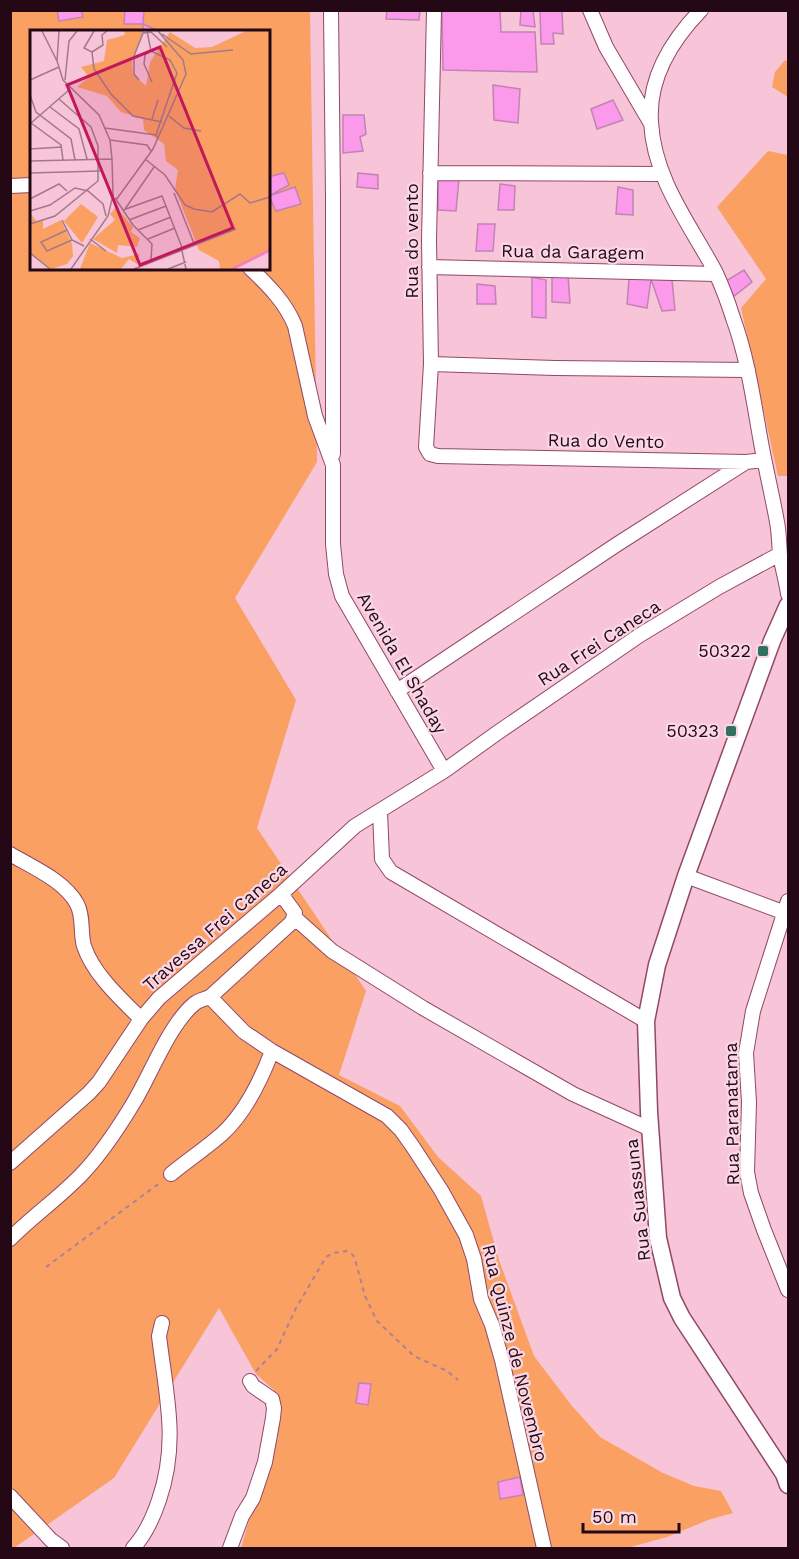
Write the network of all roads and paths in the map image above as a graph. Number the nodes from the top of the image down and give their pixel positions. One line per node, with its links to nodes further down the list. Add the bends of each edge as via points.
1 (331, 10): 18 (street)
2 (434, 10): 6 (street, Rua do vento)
3 (590, 10): 5 (street, via 606,47)
4 (702, 10): 5 (street, via 675,39 662,62 654,86)
5 (651, 124): 7 (street)
6 (430, 173): 7 (street, Rua do Vento); 10 (street, Rua do vento)
7 (662, 174): 12 (street)
8 (30, 185): 9 (street)
9 (10, 186)
10 (429, 267): 12 (street, Rua da Garagem); 13 (street, Rua do vento)
11 (252, 270): 18 (street, Avenida El Shaday, via 290,312 315,417)
12 (716, 274): 14 (street, via 734,318)
13 (430, 364): 14 (street); 15 (street, Rua do vento, via 426,447 430,454)
14 (748, 370): 16 (street)
15 (447, 456): 17 (street, Rua do Vento)
16 (764, 460): 17 (street, Rua do Vento); 19 (street)
17 (746, 462): 23 (street)
18 (333, 465): 23 (street, Avenida El Shaday, via 333,544 342,596)
19 (783, 522): 20 (street)
20 (780, 554): 21 (street); 24 (street, Rua Frei Caneca, via 640,635)
21 (789, 594)
22 (789, 605): 27 (street, Rua Suassuna, via 772,641)
23 (398, 691): 24 (street, Avenida El Shaday)
24 (444, 771): 25 (street, Travessa Frei Caneca)
25 (380, 812): 28 (street, Travessa Frei Caneca, via 355,826); 33 (street, via 382,859 391,872)
26 (10, 854): 32 (street, via 63,887 78,905 83,945 108,986)
27 (686, 876): 29 (street); 33 (street, Rua Suassuna, via 657,965)
28 (281, 894): 30 (street); 32 (street, Travessa Frei Caneca, via 159,998)
29 (787, 909): 40 (street, Rua Paranatama, via 753,1011 746,1053 747,1172 764,1230)
30 (294, 918): 31 (street); 35 (street, via 332,951 423,1008 573,1094)
31 (210, 997): 34 (street, Rua Quinze de Novembro, via 244,1032); 38 (street, via 196,1002 180,1020 134,1103 94,1161)
32 (141, 1019): 36 (street, Travessa Frei Caneca, via 89,1093)
33 (646, 1021): 35 (street, Rua Suassuna)
34 (272, 1051): 37 (street, via 238,1116 222,1134); 49 (street, Rua Quinze de Novembro, via 387,1116 413,1147 454,1214 474,1259 481,1299 502,1360)
35 (651, 1129): 44 (street, Rua Suassuna, via 658,1238 672,1298)
36 (10, 1163)
37 (171, 1174): 39 (path)
38 (10, 1239)
39 (46, 1268)
40 (789, 1290)
41 (162, 1323): 47 (street, via 159,1336 170,1453 153,1520)
42 (458, 1380): 43 (path, via 414,1356 377,1321 364,1296 356,1263 347,1251 326,1257 277,1349)
43 (250, 1381): 48 (street, via 272,1400 273,1418 265,1462)
44 (789, 1485)
45 (10, 1496): 46 (street)
46 (62, 1548)
47 (133, 1548)
48 (230, 1548)
49 (544, 1548)

